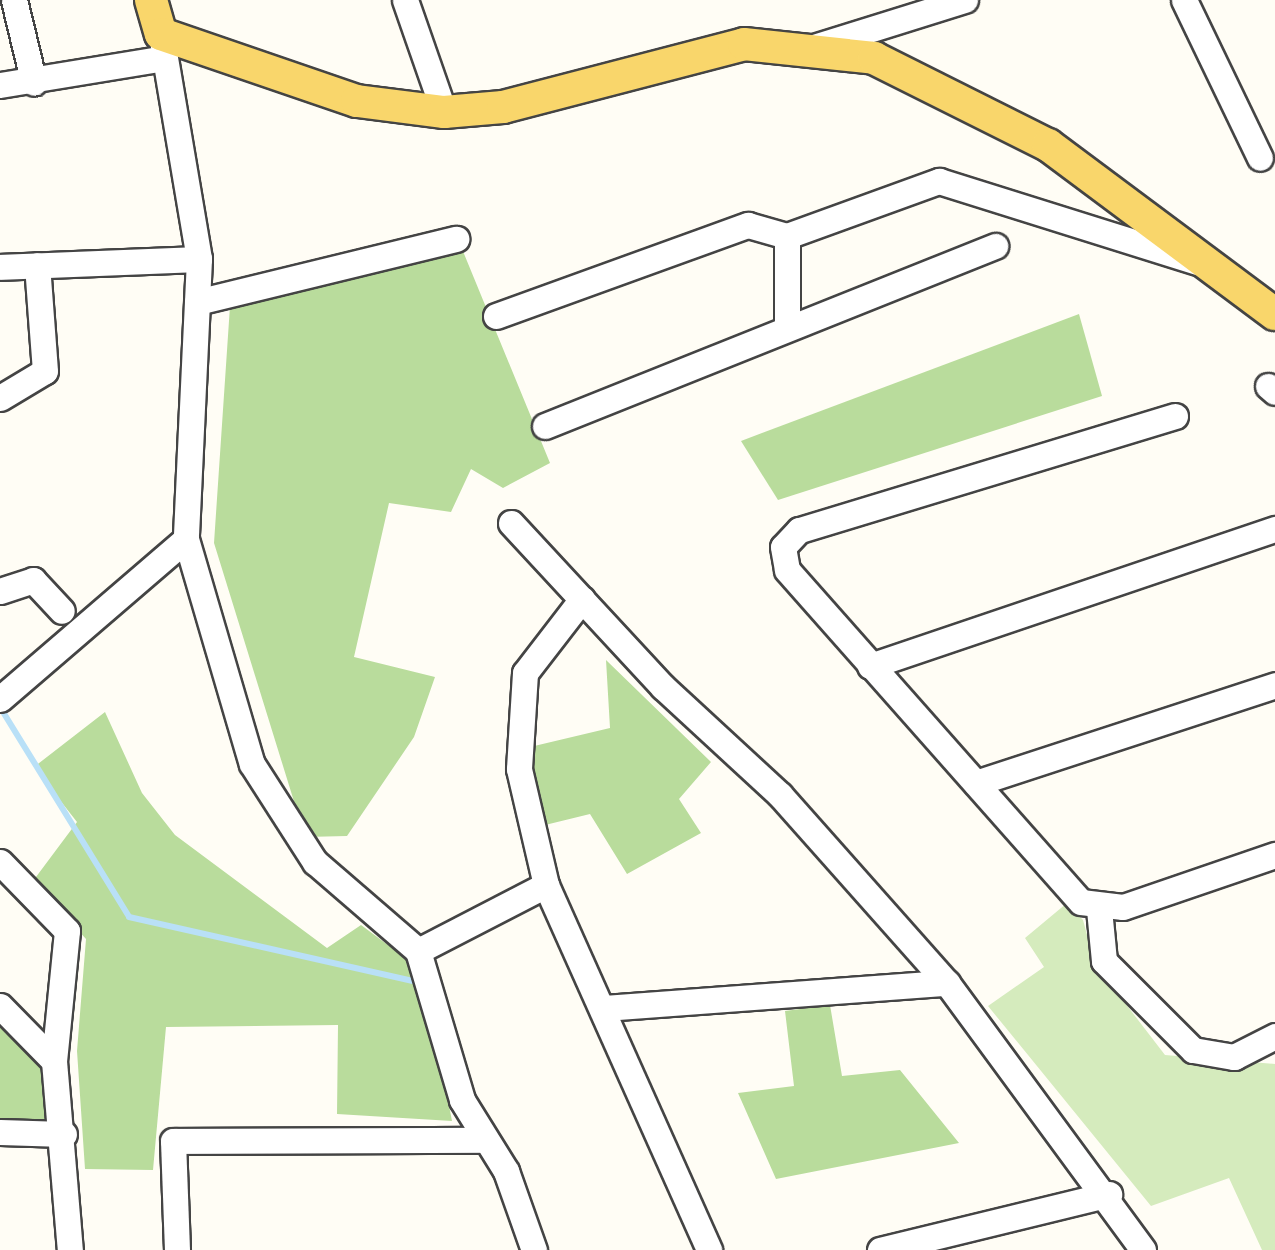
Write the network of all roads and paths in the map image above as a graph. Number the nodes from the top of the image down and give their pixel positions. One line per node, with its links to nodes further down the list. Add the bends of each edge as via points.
1 (14, 0): 8 (street)
2 (152, 0): 6 (main road)
3 (405, 0): 10 (street)
4 (964, 0): 7 (street)
5 (1184, 0): 11 (street)
6 (163, 46): 8 (street); 10 (main road, via 338,96); 15 (street)
7 (817, 46): 10 (main road, via 744,44 503,107); 18 (main road, via 874,58 1048,146)
8 (34, 83): 9 (street)
9 (0, 85)
10 (444, 112)
11 (1260, 158)
12 (787, 236): 18 (street, via 940,181); 21 (street, via 748,225); 22 (street)
13 (456, 239): 19 (street)
14 (995, 246): 22 (street)
15 (199, 259): 16 (street); 19 (street)
16 (37, 266): 17 (street); 23 (street, via 45,371)
17 (0, 267)
18 (1220, 270): 20 (main road)
19 (197, 302): 28 (street)
20 (1275, 314)
21 (496, 316)
22 (787, 324): 25 (street)
23 (0, 398)
24 (1175, 416): 32 (street, via 799,530 784,547 787,570)
25 (546, 426)
26 (511, 523): 30 (street)
27 (1275, 530): 32 (street)
28 (186, 539): 34 (street); 40 (street, via 252,764 278,818)
29 (0, 590): 31 (street, via 32,580)
30 (582, 599): 38 (street, via 525,673 520,769); 41 (street, via 780,795)
31 (62, 611)
32 (870, 666): 35 (street)
33 (1275, 685): 35 (street)
34 (0, 699)
35 (976, 783): 39 (street, via 1081,902)
36 (1275, 855): 39 (street)
37 (0, 862): 45 (street, via 67,930)
38 (546, 886): 40 (street); 43 (street)
39 (1099, 910): 44 (street, via 1104,961 1193,1050 1234,1057)
40 (418, 950): 48 (street, via 462,1100)
41 (947, 983): 43 (street); 49 (street)
42 (0, 1006): 45 (street)
43 (603, 1008): 53 (street)
44 (1275, 1036)
45 (54, 1061): 47 (street)
46 (0, 1132): 47 (street)
47 (64, 1134): 50 (street)
48 (484, 1140): 51 (street, via 173,1141); 52 (street)
49 (1109, 1194): 54 (street); 55 (street)
50 (70, 1250)
51 (177, 1250)
52 (534, 1250)
53 (709, 1250)
54 (880, 1250)
55 (1143, 1250)

